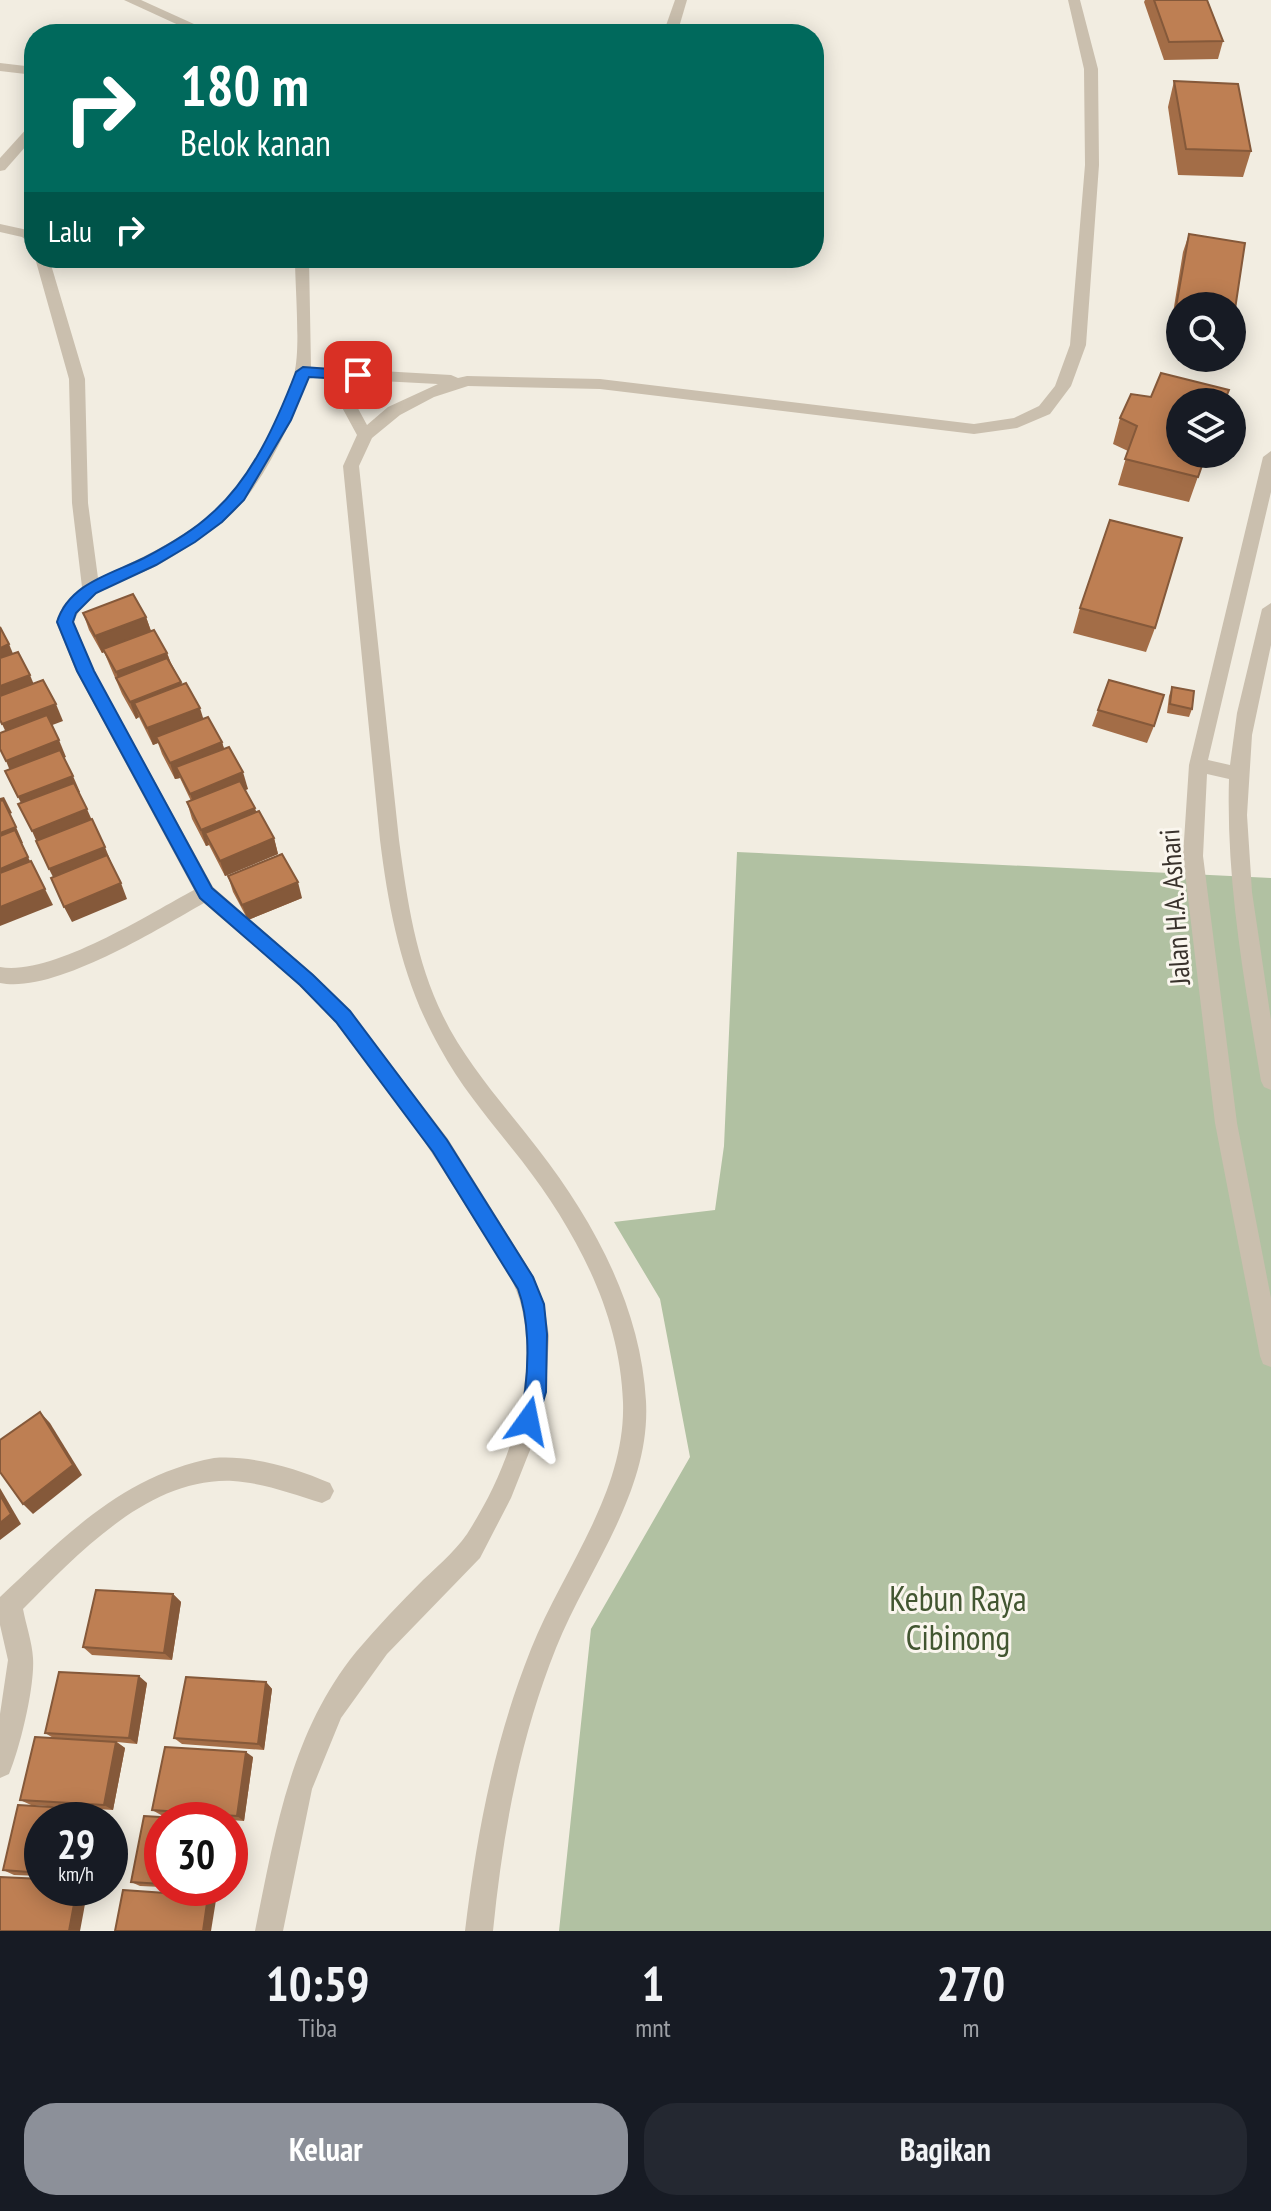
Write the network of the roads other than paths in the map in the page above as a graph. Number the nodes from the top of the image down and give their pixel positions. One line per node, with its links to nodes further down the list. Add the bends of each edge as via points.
1 (130, 0): 4 (street)
2 (681, 0): 5 (street)
3 (1074, 0): 16 (street, via 1091,69 1092,138 1078,345 1055,401 1032,419 974,429 600,384)
4 (186, 24)
5 (673, 24)
6 (0, 67): 7 (street)
7 (24, 70)
8 (24, 140): 9 (street)
9 (0, 167)
10 (0, 228): 11 (street)
11 (24, 233)
12 (45, 268): 19 (street, via 77,379 80,503)
13 (302, 268): 14 (street)
14 (303, 372): 15 (street); 19 (street, via 284,420 227,507 190,538)
15 (331, 374): 16 (street); 17 (street)
16 (467, 381): 17 (street, via 416,399)
17 (365, 435): 31 (street, via 351,466 392,875 403,926 445,1043 580,1225 627,1341 635,1406 630,1466 566,1595 516,1726 490,1832)
18 (1271, 457): 21 (street, Jalan H.A. Ashari)
19 (91, 589): 23 (street, via 69,610 65,622)
20 (1271, 609): 22 (street)
21 (1198, 765): 22 (street); 26 (street, Jalan H.A. Ashari, via 1193,856 1210,1005 1226,1123)
22 (1239, 774): 25 (street, via 1241,882)
23 (206, 893): 24 (street, via 64,966); 30 (street, via 343,1017 440,1146 526,1284 537,1334 536,1392 520,1450 495,1509 472,1548 395,1626 314,1742)
24 (5, 980)
25 (1271, 1081)
26 (1271, 1356)
27 (322, 1491): 28 (street, via 239,1470 206,1470 160,1486 115,1508)
28 (5, 1609): 29 (street, via 21,1660)
29 (0, 1765)
30 (269, 1931)
31 (479, 1931)

